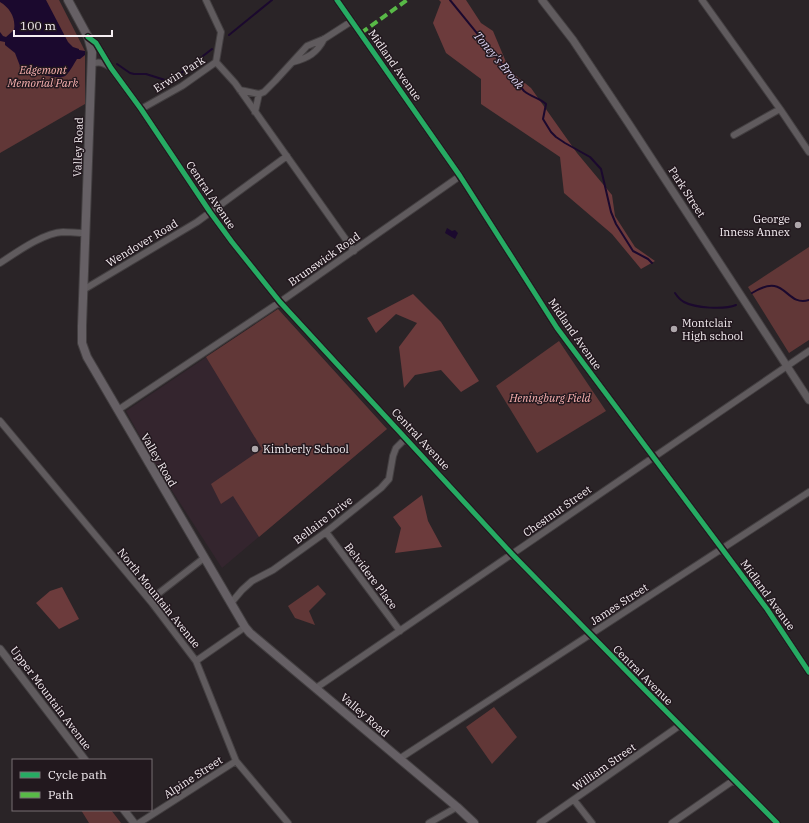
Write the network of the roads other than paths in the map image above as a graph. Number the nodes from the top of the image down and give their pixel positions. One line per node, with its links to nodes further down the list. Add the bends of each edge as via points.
1 (68, 0): 7 (main road, Valley Road)
2 (206, 0): 9 (street, via 221,32)
3 (337, 0): 6 (street, Midland Avenue)
4 (542, 0): 29 (street, Park Street, via 597,75)
5 (702, 0): 16 (street)
6 (352, 21): 8 (street); 21 (street, Midland Avenue)
7 (88, 38): 11 (main road, Valley Road); 12 (street, Central Avenue, via 96,43)
8 (324, 39): 10 (street, via 309,44); 10 (street, via 314,53)
9 (216, 62): 13 (street, Erwin Park); 15 (street, Erwin Park, via 182,86)
10 (292, 62): 14 (street, via 270,87)
11 (92, 64): 12 (street, via 102,63); 23 (main road, Valley Road)
12 (111, 68): 15 (street, Central Avenue)
13 (240, 90): 14 (street); 17 (street, Erwin Park)
14 (259, 94): 17 (street)
15 (141, 109): 22 (street, Central Avenue)
16 (780, 109): 18 (street); 19 (street)
17 (255, 112): 20 (street, Erwin Park)
18 (734, 135)
19 (809, 152)
20 (287, 156): 22 (street); 24 (street, Erwin Park)
21 (460, 176): 24 (street, Brunswick Road); 34 (street, Midland Avenue, via 556,328)
22 (210, 212): 26 (street, Wendover Road); 27 (street, Central Avenue)
23 (85, 233): 25 (street, via 63,232 52,235); 26 (main road, Valley Road)
24 (354, 250): 27 (street, Brunswick Road)
25 (1, 262)
26 (83, 290): 31 (main road, Valley Road, via 82,343 95,372)
27 (280, 302): 31 (street, Brunswick Road); 33 (street, Central Avenue)
28 (809, 351): 29 (street, Chestnut Street)
29 (787, 366): 30 (street, Park Street); 34 (street, Chestnut Street)
30 (809, 400)
31 (118, 410): 39 (main road, Valley Road)
32 (0, 421): 40 (street, North Mountain Avenue)
33 (406, 438): 36 (street, Bellaire Drive, via 396,448 389,479); 38 (street, Central Avenue)
34 (653, 458): 37 (street, Midland Avenue); 38 (street, Chestnut Street)
35 (809, 492): 37 (street, James Street)
36 (326, 532): 41 (street, Bellaire Drive, via 273,570 252,581); 43 (street, Belvidere Place)
37 (722, 548): 44 (street, James Street); 47 (street, Midland Avenue)
38 (512, 554): 43 (street, Chestnut Street); 44 (street, Central Avenue)
39 (204, 558): 40 (street); 41 (main road, Valley Road)
40 (150, 600): 46 (street, North Mountain Avenue)
41 (231, 603): 42 (main road, Valley Road)
42 (245, 627): 46 (street); 48 (main road, Valley Road)
43 (400, 631): 48 (street, Chestnut Street)
44 (590, 635): 49 (street, Central Avenue); 51 (street, James Street)
45 (0, 649): 50 (street, Upper Mountain Avenue)
46 (196, 661): 52 (street, North Mountain Avenue)
47 (809, 672)
48 (316, 688): 51 (main road, Valley Road)
49 (679, 726): 53 (street, Central Avenue); 54 (street, William Street)
50 (84, 759)
51 (399, 759): 55 (main road, Valley Road)
52 (236, 761): 58 (street, Alpine Street); 59 (street, North Mountain Avenue)
53 (734, 780): 64 (street); 65 (street, Central Avenue)
54 (574, 800): 62 (street, William Street); 63 (street)
55 (457, 807): 60 (street); 61 (main road, Valley Road)
56 (125, 811): 57 (street)
57 (134, 823)
58 (139, 823)
59 (288, 823)
60 (429, 823)
61 (474, 823)
62 (540, 823)
63 (592, 823)
64 (672, 823)
65 (777, 823)

